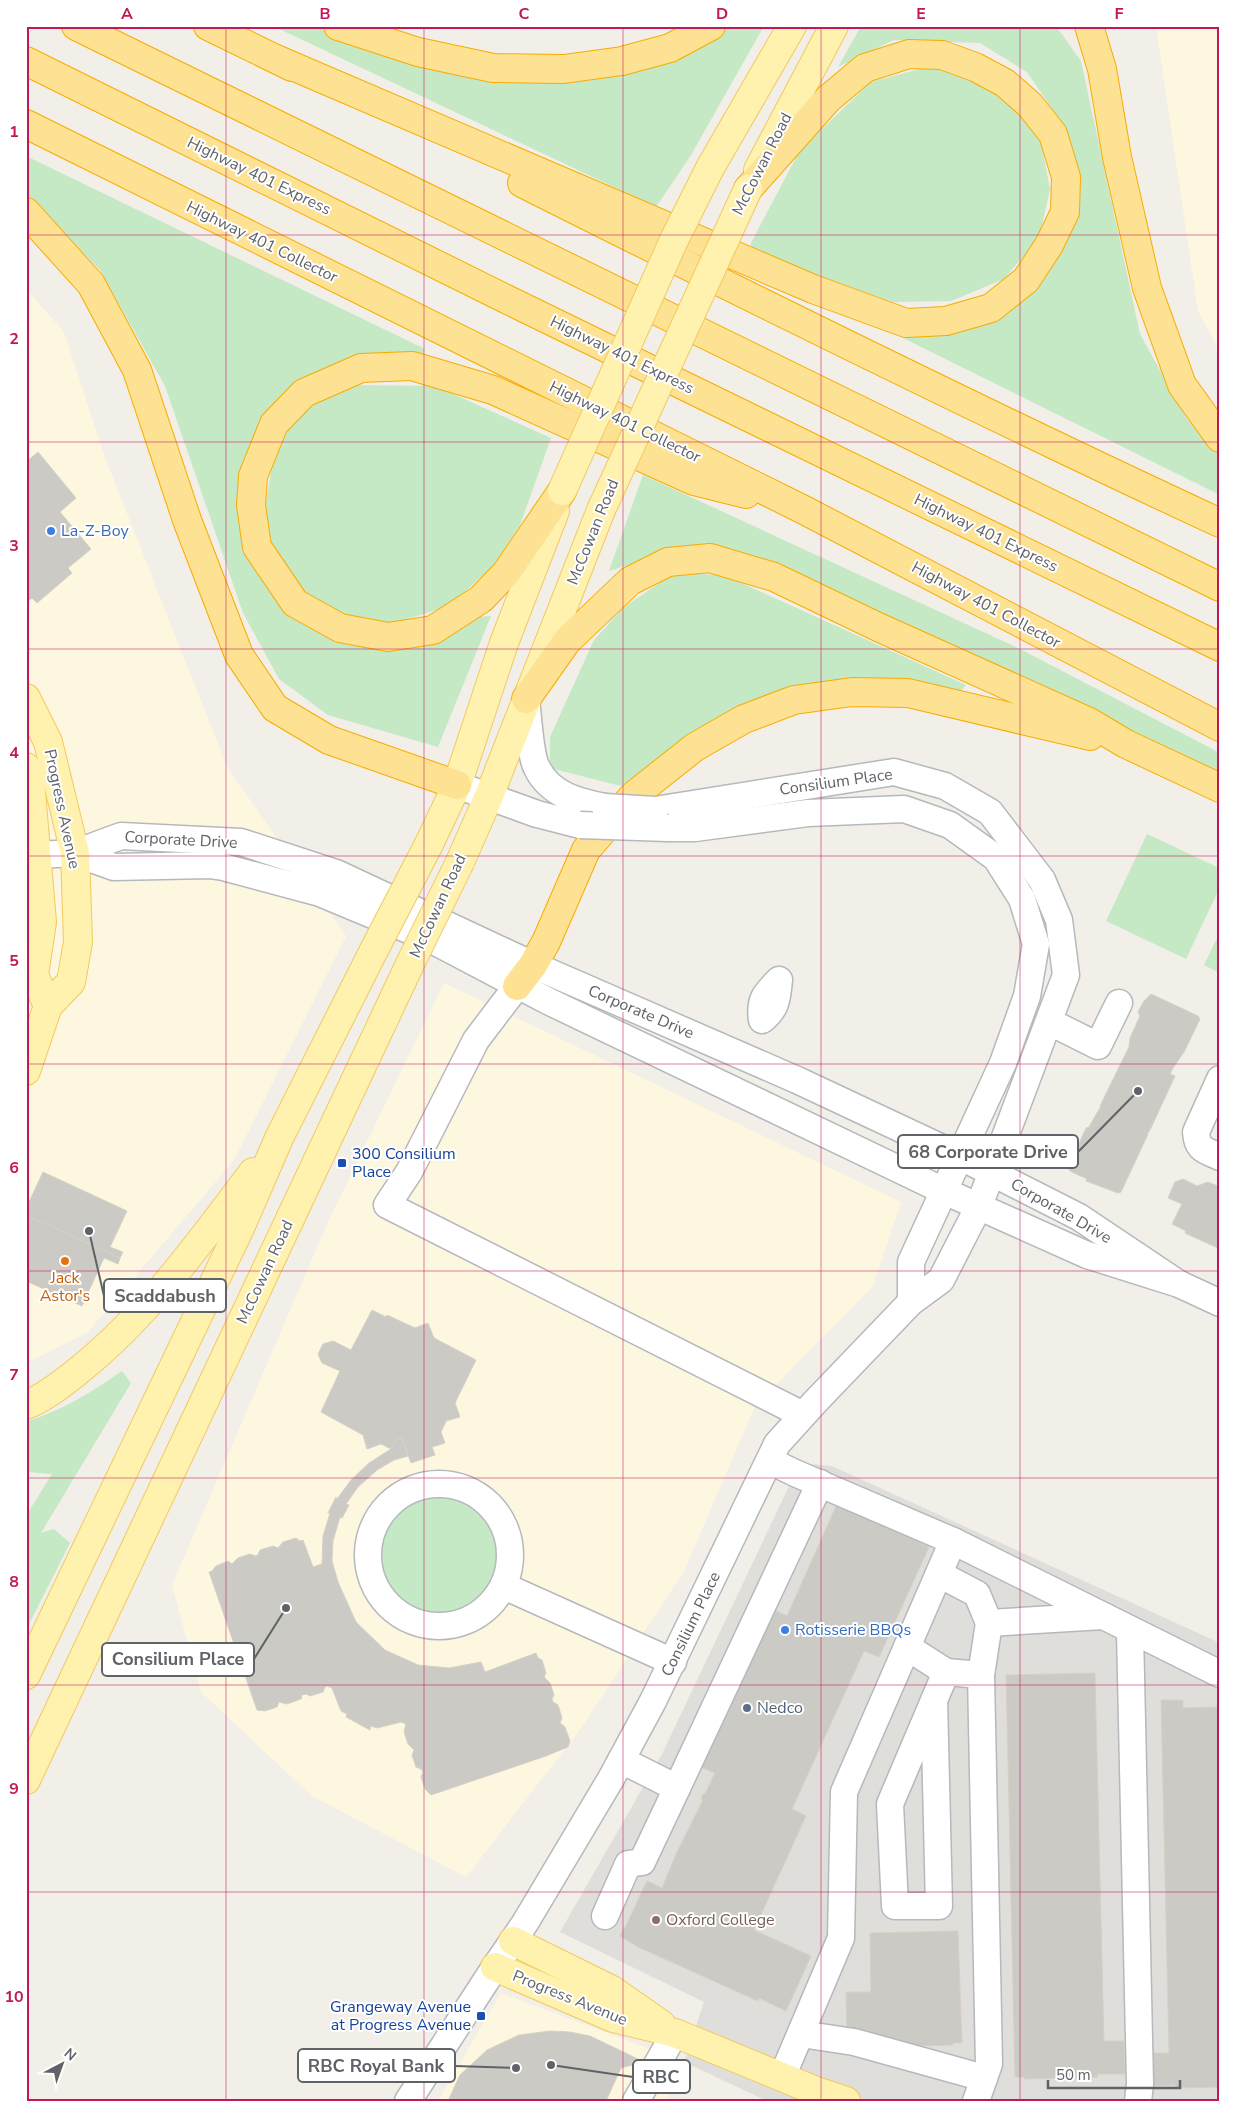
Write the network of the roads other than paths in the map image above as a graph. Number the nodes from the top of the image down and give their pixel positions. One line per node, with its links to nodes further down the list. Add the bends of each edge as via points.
1 (76, 26): 17 (highway)
2 (208, 26): 8 (highway)
3 (338, 26): 4 (highway, via 418,52 493,68 564,69 622,61 670,48)
4 (711, 26)
5 (792, 26): 14 (main road, bridge, via 710,168 670,249)
6 (834, 26): 11 (main road, McCowan Road)
7 (1089, 26): 13 (highway, via 1102,69 1117,157 1147,288 1182,384)
8 (276, 59): 11 (highway, via 813,289 906,323 946,322 992,308 1026,280 1049,245 1065,212 1066,177 1053,134 1030,105 1005,83 942,55 909,54 865,68 828,99); 16 (highway, via 660,252)
9 (26, 61): 18 (highway, Highway 401 Express)
10 (26, 124): 15 (highway, Highway 401 Collector)
11 (748, 189): 20 (main road, McCowan Road, bridge, via 601,510)
12 (26, 212): 24 (highway, via 92,284 137,370 187,520 239,655 275,708 329,740)
13 (1220, 438)
14 (562, 491): 15 (highway, via 506,573 481,599 433,630 388,637 340,628 295,602 257,547 251,504 254,476 274,424 304,393 360,368 412,366 493,390 694,481); 24 (main road, via 504,643)
15 (804, 510): 21 (highway, Highway 401 Collector)
16 (1220, 523)
17 (1220, 587)
18 (1220, 647)
19 (26, 698): 28 (main road, Progress Avenue, via 48,742)
20 (526, 699): 22 (highway, via 568,641 630,581 668,562 710,558 774,577 1089,722); 26 (main road, McCowan Road); 27 (street, Consilium Place, bridge, via 536,768 553,788 576,802)
21 (1220, 727)
22 (1126, 744): 25 (highway); 30 (highway, via 908,692 852,692 794,700 744,719 695,747 633,796 586,850 546,942)
23 (26, 767): 29 (main road, Progress Avenue, via 30,780)
24 (457, 785): 26 (street, Consilium Place); 38 (main road, bridge)
25 (1220, 788)
26 (489, 796): 27 (street, Consilium Place, bridge, via 537,814 580,825); 67 (main road, McCowan Road, bridge)
27 (661, 819): 33 (street, Consilium Place, via 894,772 945,786 990,812 1042,880 1059,920 1066,975); 39 (street, Consilium Place, via 695,828 808,813 904,809 950,826 996,858 1022,899 1036,944 1027,996 1006,1055)
28 (75, 853): 29 (street, Corporate Drive); 30 (street, Corporate Drive, via 121,836 241,842 336,873); 32 (main road, Progress Avenue, via 78,942 71,982)
29 (30, 855): 32 (main road, Progress Avenue, via 42,922 34,975)
30 (525, 976): 34 (street, Corporate Drive); 37 (street, Corporate Drive); 50 (street, via 476,1040 409,1172 387,1205)
31 (1119, 1003): 33 (street, via 1098,1046)
32 (48, 1006): 35 (main road, Progress Avenue)
33 (1050, 1022): 41 (street, Consilium Place)
34 (747, 1058): 37 (street); 39 (street, Corporate Drive)
35 (26, 1071)
36 (1220, 1078): 40 (street, via 1196,1132 1200,1148)
37 (732, 1090): 42 (street, Corporate Drive)
38 (280, 1136): 47 (main road, via 196,1248 149,1304 111,1344); 63 (main road, via 240,1228)
39 (959, 1156): 41 (street, Corporate Drive); 42 (street, Consilium Place)
40 (1220, 1158)
41 (991, 1172): 43 (street, Consilium Place); 44 (street, Corporate Drive, via 1079,1217)
42 (944, 1191): 43 (street, Corporate Drive); 45 (street, Consilium Place, via 911,1262)
43 (979, 1206): 44 (street, Corporate Drive, via 1087,1254); 45 (street, Consilium Place, via 941,1280)
44 (1179, 1284): 46 (street, Corporate Drive)
45 (911, 1302): 50 (street, Consilium Place)
46 (1220, 1303)
47 (68, 1380): 48 (main road); 49 (main road)
48 (26, 1383)
49 (26, 1405)
50 (803, 1414): 51 (street, Consilium Place, via 778,1444)
51 (770, 1461): 52 (street); 60 (street, Consilium Place)
52 (820, 1483): 53 (street); 68 (street)
53 (953, 1541): 54 (street); 56 (street)
54 (938, 1574): 57 (street, via 977,1594); 59 (street)
55 (504, 1586): 55 (street, via 478,1616 444,1627 403,1618 384,1602 371,1579 367,1554 374,1524 395,1498 425,1484 459,1486 484,1498 503,1522 511,1557); 60 (street)
56 (1103, 1616): 57 (street); 58 (street)
57 (989, 1623): 64 (street)
58 (1130, 1630): 62 (street); 79 (street)
59 (907, 1647): 61 (street); 73 (street, via 844,1792 842,1938)
60 (673, 1662): 66 (street, Consilium Place)
61 (946, 1672): 64 (street); 65 (street)
62 (1220, 1674)
63 (26, 1675)
64 (981, 1675): 75 (street, via 989,2064)
65 (934, 1700): 65 (street, via 890,1804 895,1906 939,1906)
66 (621, 1760): 68 (street); 70 (street, Consilium Place)
67 (26, 1780)
68 (677, 1788): 69 (street, via 642,1862 628,1864)
69 (604, 1916)
70 (513, 1941): 71 (street, Consilium Place); 72 (main road, Progress Avenue, via 612,1990)
71 (495, 1967): 72 (main road, Progress Avenue, via 613,2018); 76 (street, Consilium Place)
72 (674, 2033): 74 (main road, Progress Avenue); 77 (street)
73 (800, 2034): 74 (street); 75 (street, via 854,2042)
74 (782, 2077): 78 (main road, Progress Avenue)
75 (980, 2090)
76 (408, 2101)
77 (636, 2101)
78 (846, 2101)
79 (1138, 2101)

